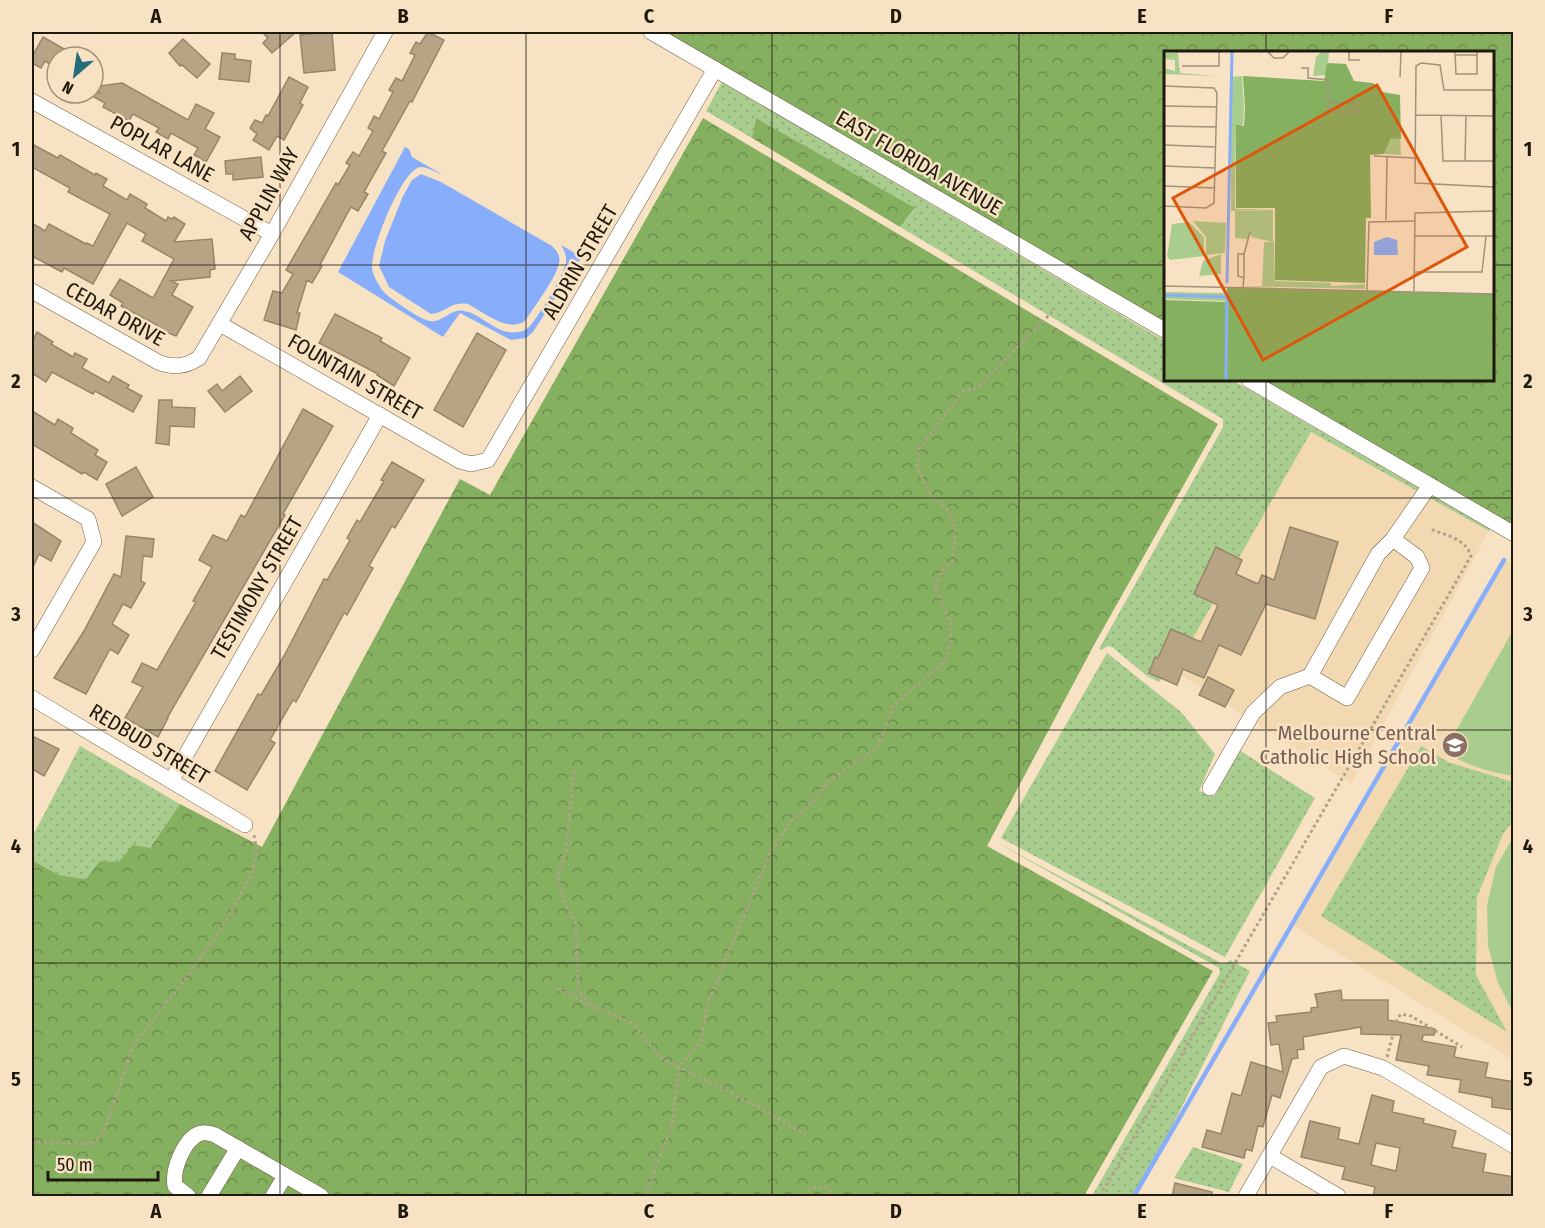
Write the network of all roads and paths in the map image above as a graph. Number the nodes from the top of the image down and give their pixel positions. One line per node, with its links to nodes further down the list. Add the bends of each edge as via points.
1 (385, 32): 5 (street, APPLIN WAY)
2 (651, 32): 3 (street, EAST FLORIDA AVENUE)
3 (715, 69): 9 (street, EAST FLORIDA AVENUE); 13 (street, ALDRIN STREET, via 496,451 488,460)
4 (32, 101): 5 (street, POPLAR LANE)
5 (272, 234): 8 (street, APPLIN WAY)
6 (32, 291): 10 (street, CEDAR DRIVE, via 158,362)
7 (1055, 309): 30 (path, via 979,386 964,390 919,449 917,467 930,493 950,512 956,529 952,561 935,587 951,623 945,662 894,705 878,747 828,782 791,821 771,851 708,1002 701,1041)
8 (220, 324): 10 (street, APPLIN WAY, via 199,358); 12 (street, FOUNTAIN STREET)
9 (1164, 330)
10 (180, 367)
11 (1251, 381): 14 (street)
12 (380, 415): 13 (street, FOUNTAIN STREET); 23 (street, TESTIMONY STREET)
13 (471, 464)
14 (1430, 485): 17 (street); 18 (street)
15 (32, 487): 19 (street, via 88,519 94,542)
16 (1430, 529): 44 (path, via 1460,541 1469,548 1471,556)
17 (1514, 534)
18 (1393, 539): 20 (street, via 1378,554); 20 (street, via 1417,557 1422,568 1347,698)
19 (32, 650)
20 (1310, 676): 24 (street, via 1280,687 1253,713)
21 (32, 698): 23 (street, REDBUD STREET)
22 (574, 771): 27 (path, via 566,851 557,877 576,924 578,988)
23 (171, 781): 25 (street, REDBUD STREET)
24 (1210, 788)
25 (245, 825): 32 (path, via 254,835 257,852 252,874 221,929 132,1049 103,1134 91,1144)
26 (559, 989): 27 (path)
27 (589, 1005): 30 (path, via 634,1024 659,1057)
28 (1462, 1047): 29 (path, via 1401,1014)
29 (1386, 1059)
30 (680, 1067): 31 (path); 41 (path, via 672,1125)
31 (806, 1135)
32 (32, 1144)
33 (1514, 1146): 35 (street, via 1383,1068 1344,1056 1321,1067)
34 (238, 1148): 36 (street); 37 (street, via 204,1132 193,1137 177,1162 174,1178 175,1186); 38 (street)
35 (1270, 1156): 45 (street); 46 (street)
36 (285, 1176): 39 (street); 40 (street)
37 (188, 1197)
38 (209, 1197)
39 (273, 1197)
40 (321, 1197)
41 (645, 1197)
42 (805, 1197): 43 (path, via 811,1188 826,1187)
43 (834, 1197)
44 (1100, 1197)
45 (1246, 1197)
46 (1338, 1197)

